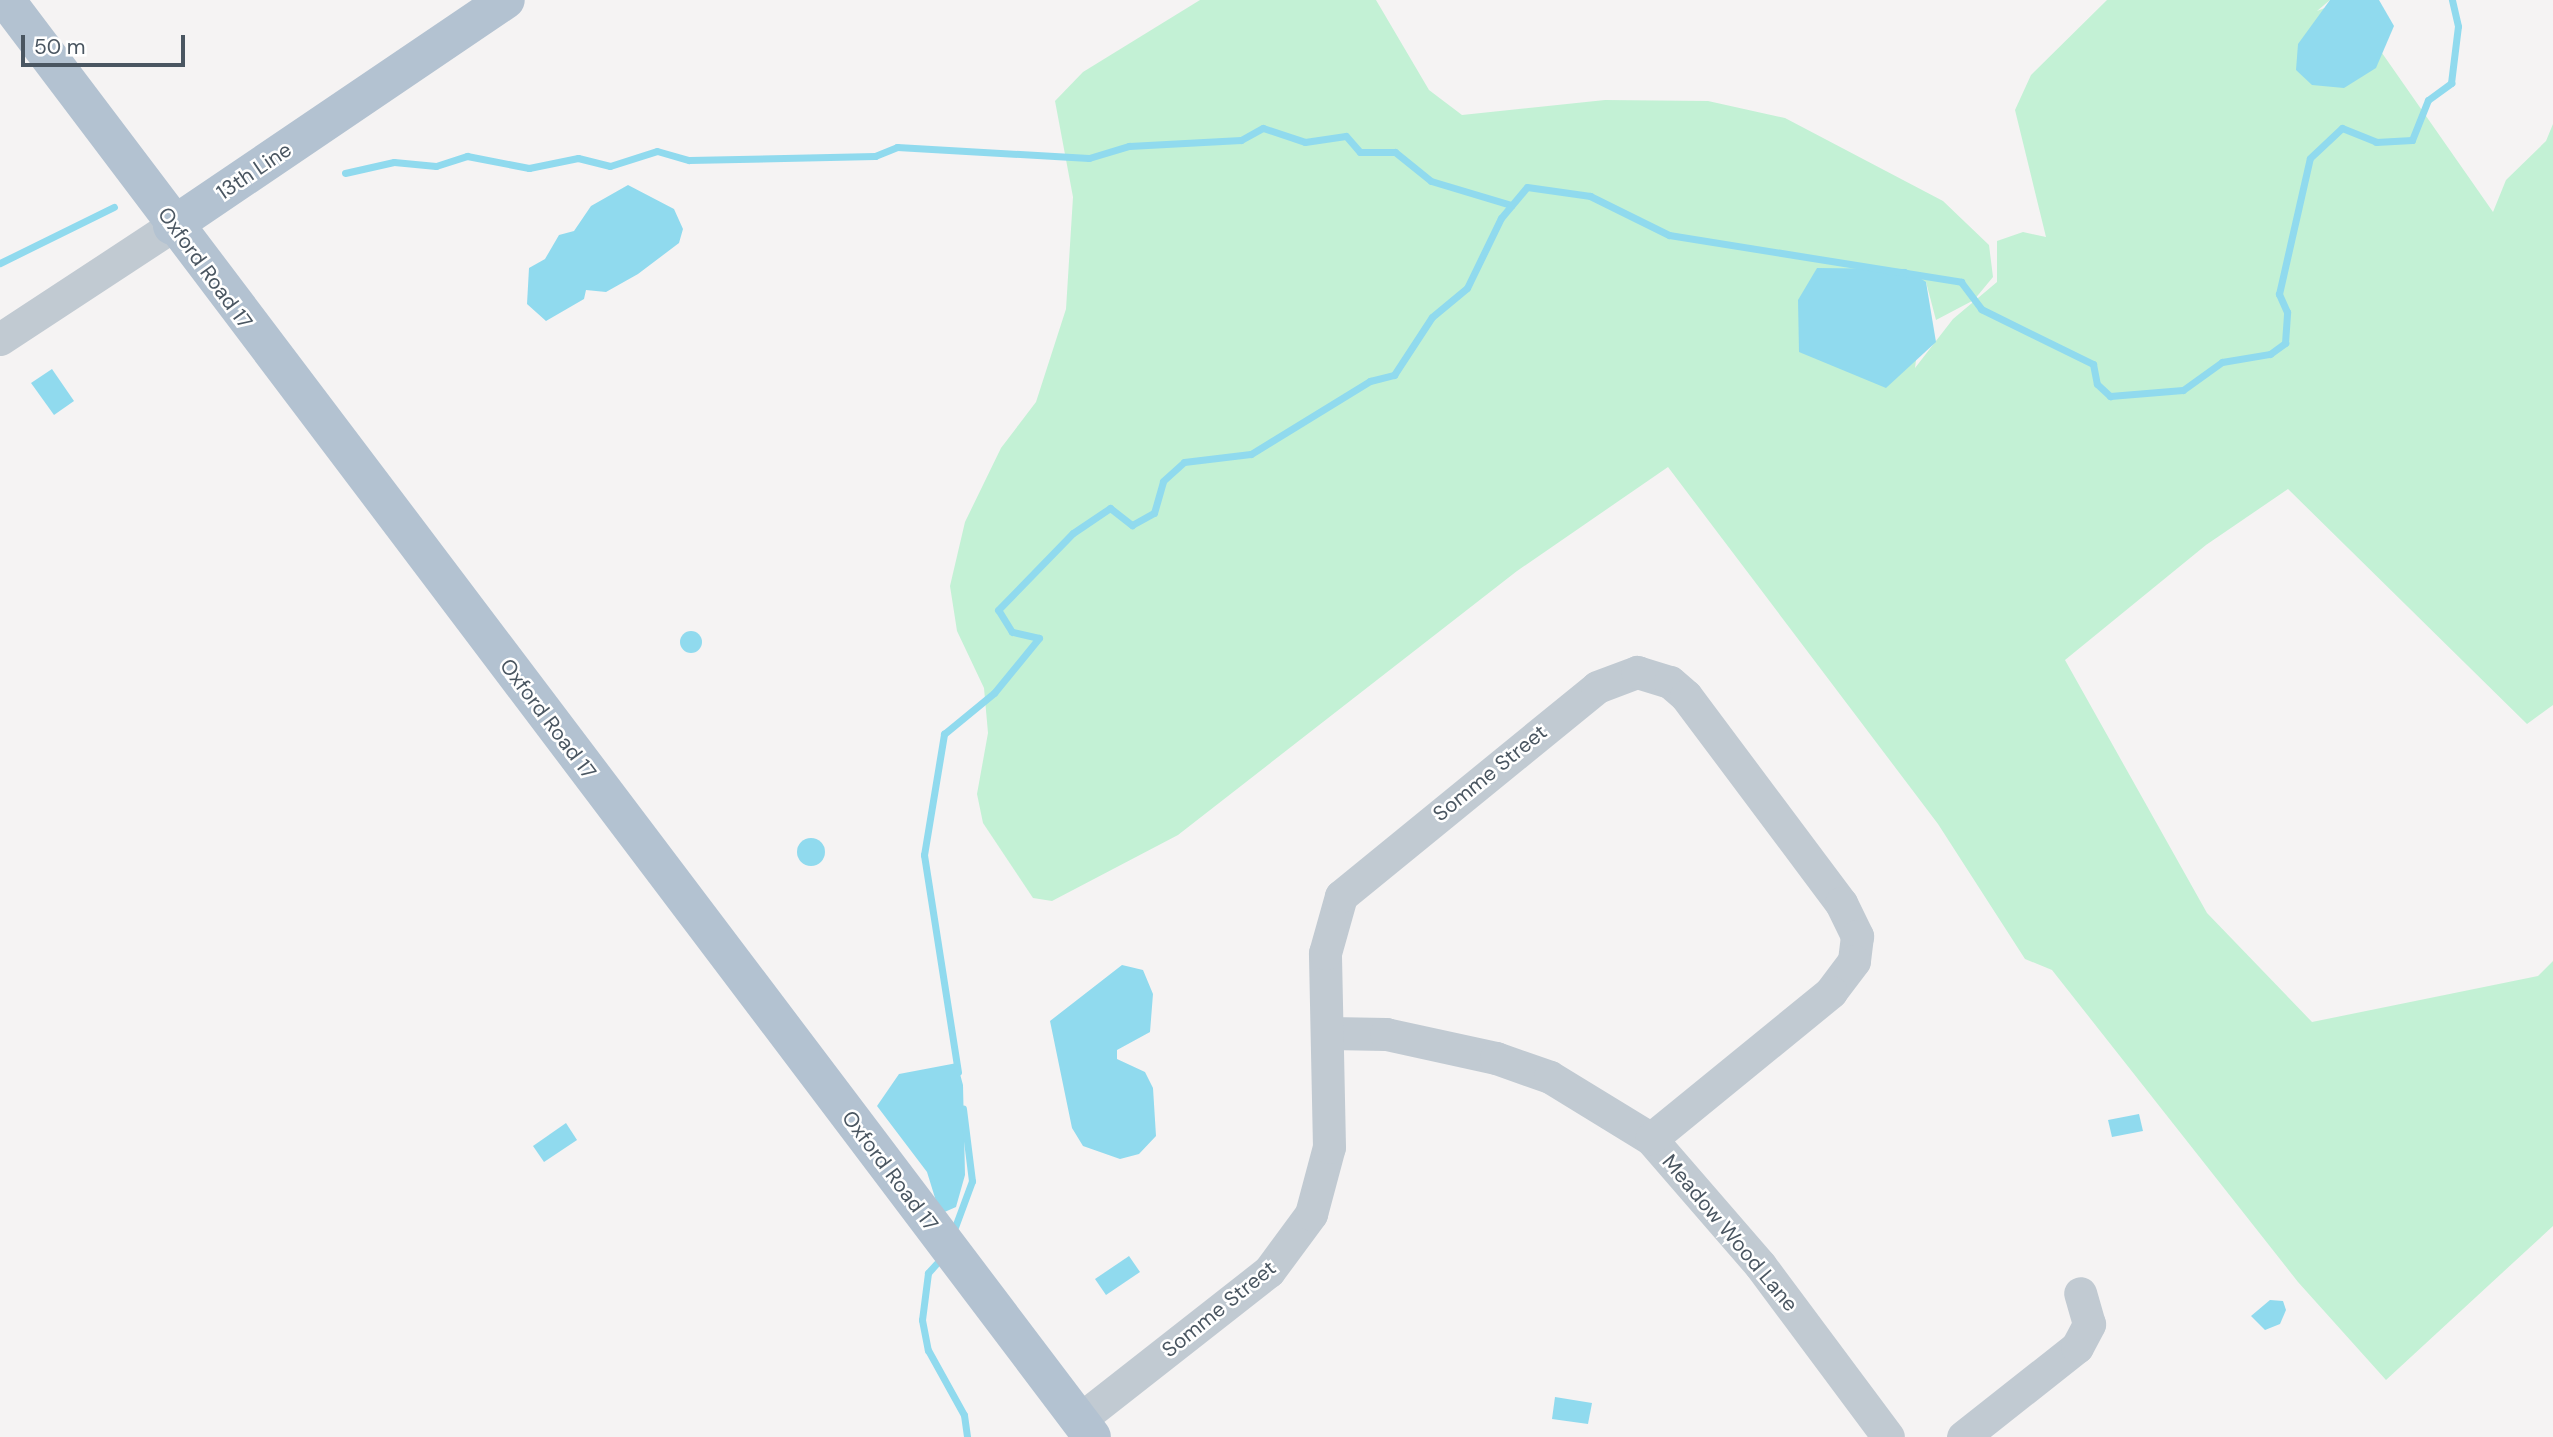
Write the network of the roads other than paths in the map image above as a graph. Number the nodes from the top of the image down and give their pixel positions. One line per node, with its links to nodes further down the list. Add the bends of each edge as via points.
1 (6, 0): 3 (main road, Oxford Road 17)
2 (506, 0): 3 (main road, 13th Line)
3 (172, 226): 4 (street, 13th Line); 8 (main road, Oxford Road 17)
4 (0, 339)
5 (1329, 1033): 6 (street, Meadow Wood Lane, via 1385,1034 1496,1058 1570,1088); 6 (street, Somme Street, via 1327,931 1341,895 1597,687 1623,673 1647,673 1686,696 1841,903 1857,936 1854,961 1831,992); 8 (street, Somme Street, via 1329,1147 1324,1184 1302,1231 1269,1271)
6 (1651, 1139): 9 (street, Meadow Wood Lane, via 1760,1265)
7 (2080, 1293): 10 (street, via 2089,1324 2077,1348)
8 (1086, 1428)
9 (1888, 1437)
10 (1963, 1437)

